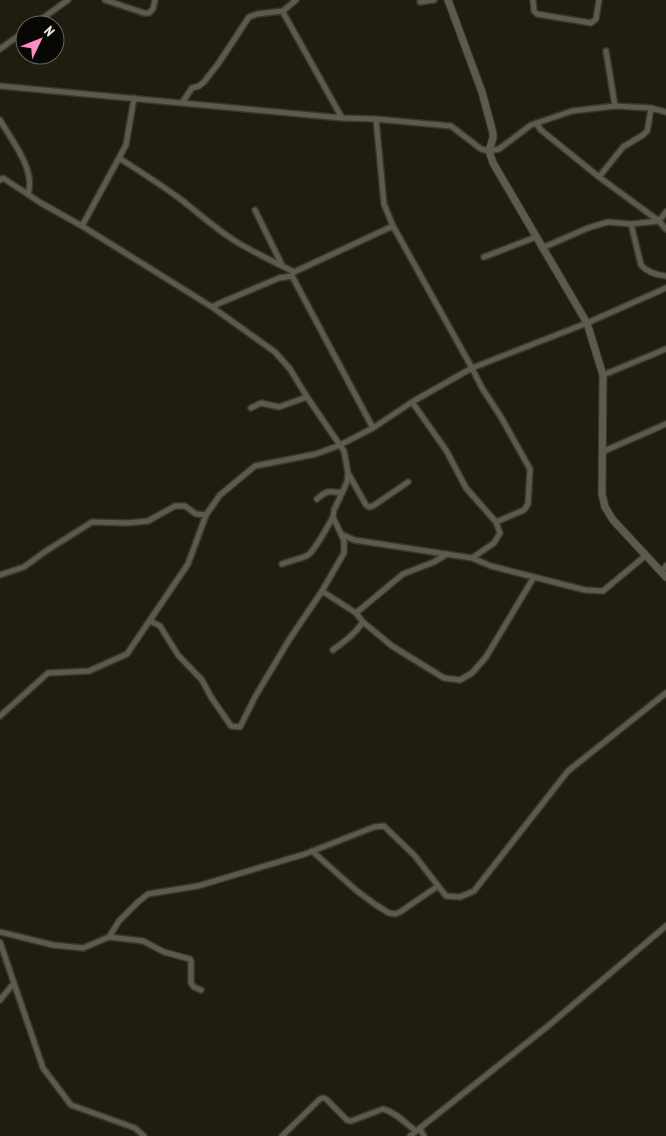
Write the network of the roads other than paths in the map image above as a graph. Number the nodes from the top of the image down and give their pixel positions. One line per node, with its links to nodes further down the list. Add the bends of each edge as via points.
1 (68, 0): 13 (street)
2 (105, 0): 3 (street, via 144,13 149,13)
3 (155, 0)
4 (296, 0): 12 (street)
5 (434, 0): 10 (street)
6 (448, 0): 11 (street)
7 (456, 0): 11 (street)
8 (533, 0): 9 (street, via 536,14 591,23 596,19)
9 (599, 0)
10 (420, 2)
11 (451, 8): 27 (street, via 482,92 493,133)
12 (283, 11): 19 (street, via 249,17 204,82 192,88); 23 (street)
13 (47, 15)
14 (15, 38): 15 (street)
15 (0, 49)
16 (606, 51): 20 (street)
17 (0, 86): 18 (street)
18 (134, 98): 19 (street); 28 (street, via 126,145)
19 (182, 103): 23 (street)
20 (616, 106): 21 (street); 26 (street, via 572,110)
21 (651, 108): 22 (street); 29 (street, via 647,131 623,148)
22 (666, 112)
23 (342, 118): 24 (street)
24 (376, 119): 27 (street, via 451,126 481,149); 37 (street, via 384,204)
25 (0, 120): 31 (street, via 27,166 30,176)
26 (536, 123): 27 (street, via 499,148); 29 (street)
27 (489, 151): 39 (street)
28 (119, 158): 36 (street); 42 (street, via 150,177 231,238)
29 (599, 177): 34 (street)
30 (1, 178): 31 (street)
31 (28, 194): 36 (street)
32 (255, 210): 42 (street)
33 (666, 212): 34 (street)
34 (659, 221): 35 (street); 38 (street)
35 (631, 224): 40 (street, via 608,222); 44 (street, via 641,265 645,270)
36 (82, 226): 46 (street)
37 (393, 226): 43 (street); 49 (street)
38 (666, 229)
39 (536, 237): 40 (street); 41 (street)
40 (542, 248): 47 (street)
41 (484, 257)
42 (282, 266): 43 (street)
43 (293, 274): 46 (street); 55 (street)
44 (666, 276)
45 (666, 288): 47 (street)
46 (212, 307): 51 (street, via 275,352)
47 (587, 323): 49 (street); 50 (street)
48 (666, 349): 50 (street)
49 (472, 368): 52 (street); 64 (street, via 530,469 528,504 524,510)
50 (603, 375): 57 (street)
51 (307, 397): 53 (street, via 279,407 261,403); 56 (street)
52 (412, 402): 55 (street); 64 (street, via 446,450 466,488)
53 (251, 408)
54 (666, 424): 57 (street)
55 (373, 428): 56 (street)
56 (340, 445): 58 (street); 62 (street, via 316,454 256,466 220,495)
57 (602, 452): 67 (street, via 605,507 612,520)
58 (348, 473): 59 (street, via 370,507); 60 (street)
59 (408, 482)
60 (342, 493): 61 (street, via 328,491); 63 (street)
61 (317, 499)
62 (206, 515): 71 (street, via 196,514 185,506 175,506 148,521 92,522 24,567); 75 (street, via 188,564)
63 (332, 518): 65 (street); 69 (street, via 310,554)
64 (496, 522): 68 (street, via 500,533 494,542)
65 (341, 534): 66 (street, via 354,540); 73 (street, via 344,553)
66 (447, 554): 68 (street); 74 (street, via 403,574)
67 (645, 556): 70 (street); 72 (street, via 603,591 585,590)
68 (472, 558): 72 (street)
69 (282, 564)
70 (664, 572)
71 (0, 576)
72 (534, 577): 76 (street, via 486,657 472,673 460,680 444,678 392,646)
73 (322, 591): 74 (street); 75 (street, via 289,640 240,727 231,726 202,680 178,655 160,626)
74 (356, 613): 76 (street)
75 (150, 622): 79 (street, via 127,654 89,671 48,674)
76 (363, 622): 77 (street)
77 (333, 650)
78 (666, 692): 81 (street, via 568,771 474,890 460,897 446,896)
79 (0, 716)
80 (312, 851): 81 (street, via 356,891 389,913 400,912); 81 (street, via 384,826 416,856); 84 (street, via 198,886 148,894 119,921)
81 (438, 886)
82 (666, 926): 89 (street)
83 (0, 932): 84 (street, via 54,945 83,948)
84 (109, 937): 87 (street, via 143,941 164,952 190,959 191,983)
85 (0, 942): 86 (street)
86 (14, 984): 88 (street); 90 (street, via 43,1068 71,1105 135,1128)
87 (201, 990)
88 (0, 1000)
89 (418, 1130): 91 (street, via 384,1109 346,1120 323,1098); 92 (street); 93 (street)
90 (144, 1136)
91 (282, 1136)
92 (410, 1136)
93 (424, 1136)

